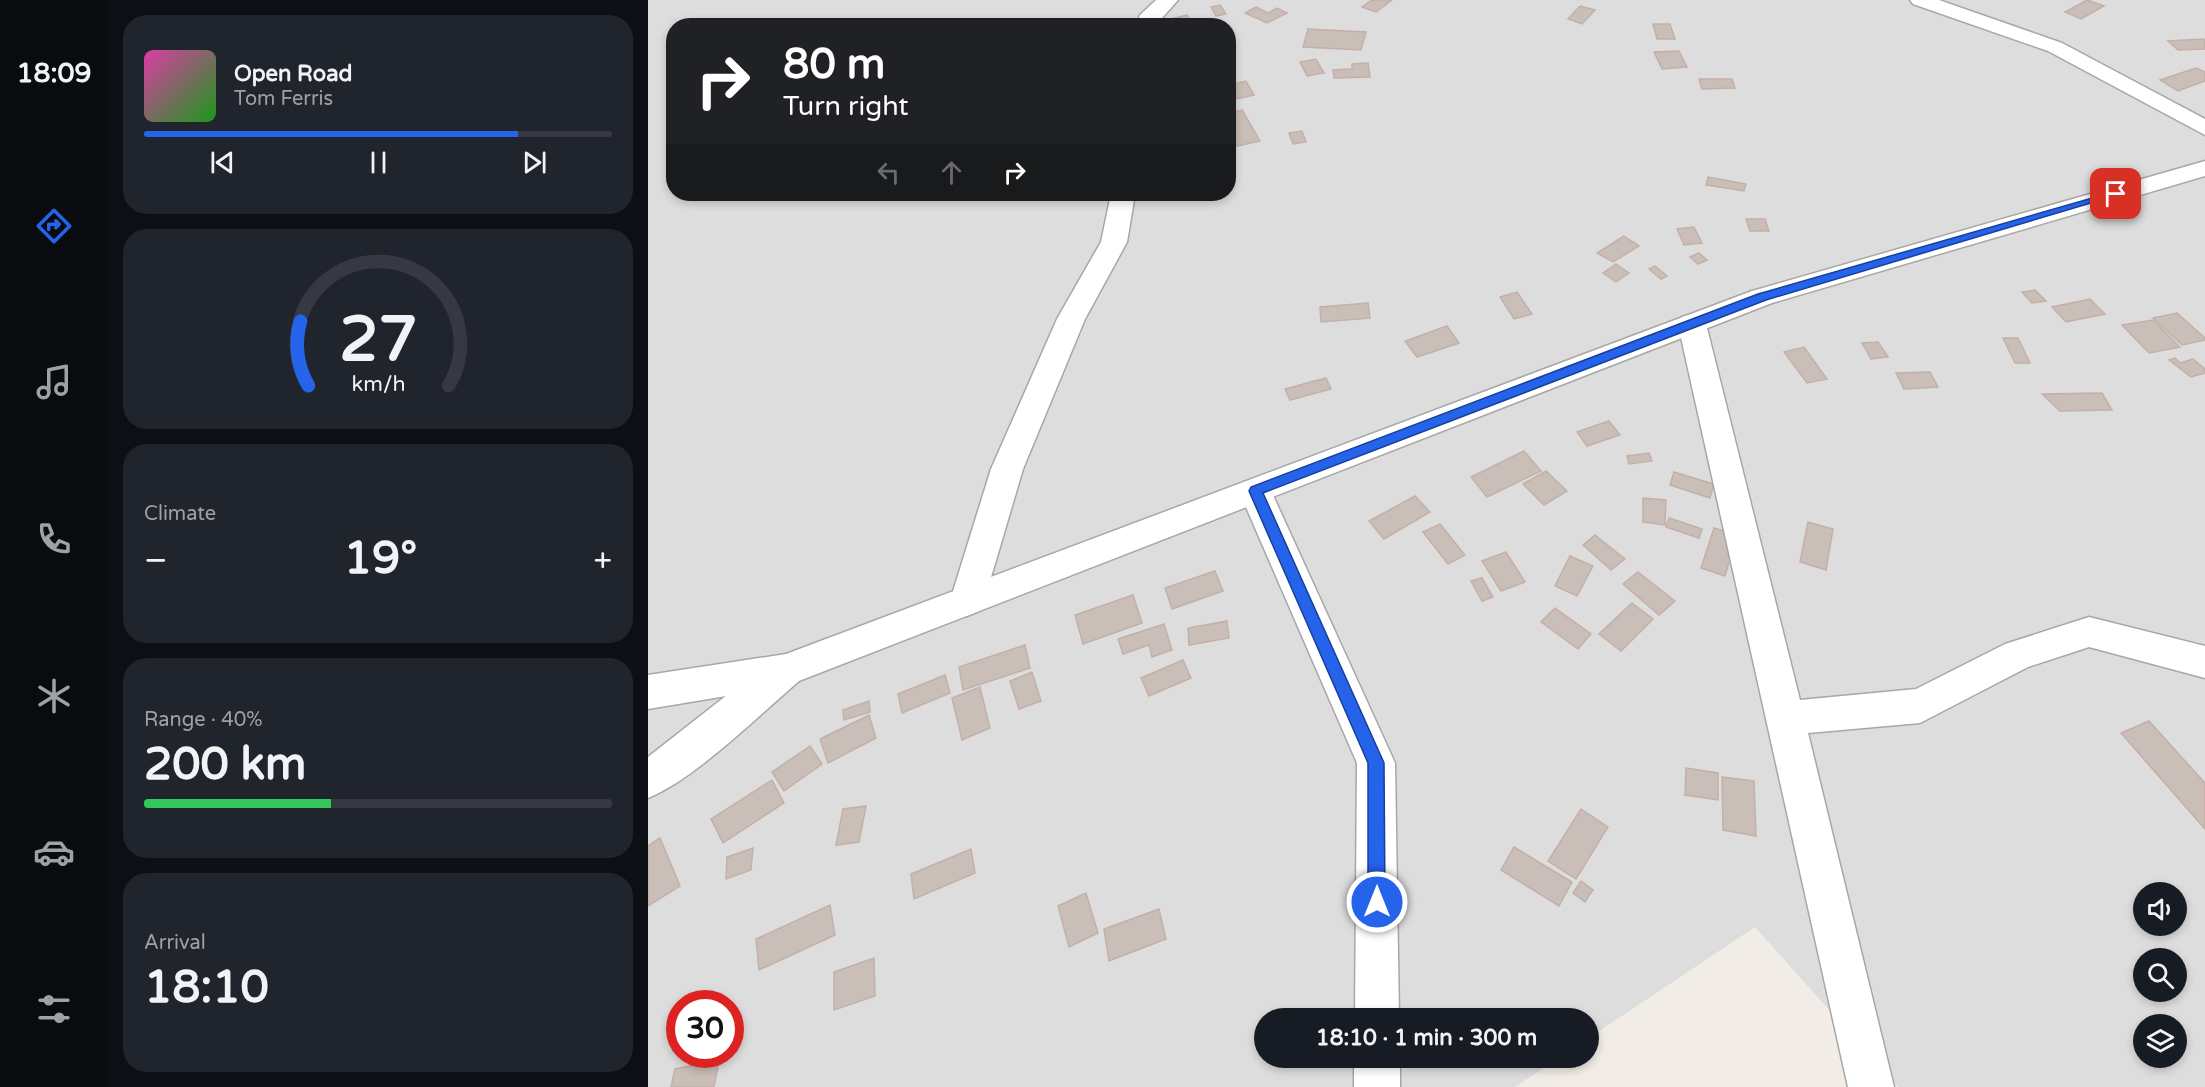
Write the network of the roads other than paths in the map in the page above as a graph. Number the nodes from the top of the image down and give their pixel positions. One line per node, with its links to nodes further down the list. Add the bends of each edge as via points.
1 (1168, 0): 3 (street)
2 (1920, 0): 4 (street, via 2055,47)
3 (1149, 18)
4 (2205, 128)
5 (2205, 168): 7 (street, via 1762,297)
6 (1122, 201): 9 (street, via 1114,242 1071,319 1007,469)
7 (1692, 324): 8 (street); 13 (street)
8 (1256, 491): 9 (street); 15 (street, via 1376,763)
9 (967, 601): 11 (street)
10 (2205, 662): 13 (street, via 2089,632 2018,655 1920,706)
11 (786, 670): 12 (street); 14 (street, via 680,758)
12 (648, 692)
13 (1786, 718): 18 (street)
14 (648, 779)
15 (1377, 1008)
16 (1377, 1068): 17 (street)
17 (1377, 1087)
18 (1870, 1087)

